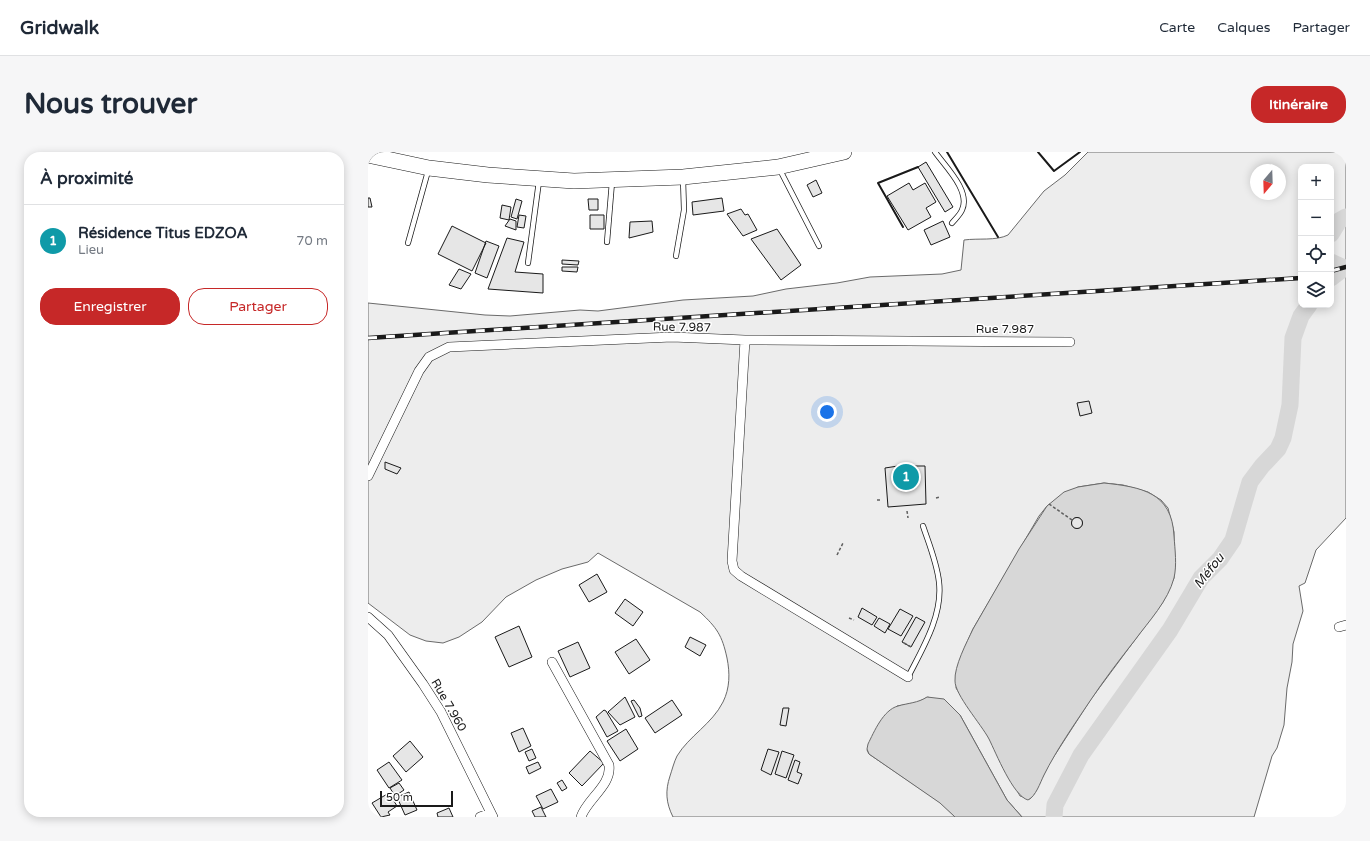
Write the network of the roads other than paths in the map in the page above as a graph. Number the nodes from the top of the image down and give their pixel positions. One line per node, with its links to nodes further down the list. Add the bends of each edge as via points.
1 (844, 152): 3 (highway)
2 (935, 152): 10 (lane, via 962,191 962,210)
3 (825, 154): 5 (highway)
4 (368, 155): 6 (highway)
5 (778, 166): 7 (highway); 13 (lane)
6 (429, 168): 8 (highway); 12 (lane)
7 (683, 177): 9 (highway); 14 (lane, via 684,210)
8 (539, 180): 9 (highway); 15 (lane)
9 (612, 180): 11 (lane)
10 (952, 223)
11 (607, 242)
12 (408, 243)
13 (819, 246)
14 (676, 256)
15 (528, 263)
16 (745, 340): 17 (street, Rue 7.987); 18 (street, Rue 7.987, via 672,337 449,348 429,356 419,371); 22 (street, via 732,561 734,570)
17 (1070, 342)
18 (368, 476)
19 (923, 526): 22 (lane, via 940,583 935,620)
20 (368, 617): 23 (street, Rue 7.960, via 388,634 441,712)
21 (552, 662): 25 (street, via 609,765 607,780 584,808)
22 (908, 676)
23 (492, 815): 24 (street)
24 (480, 817)
25 (581, 817)

